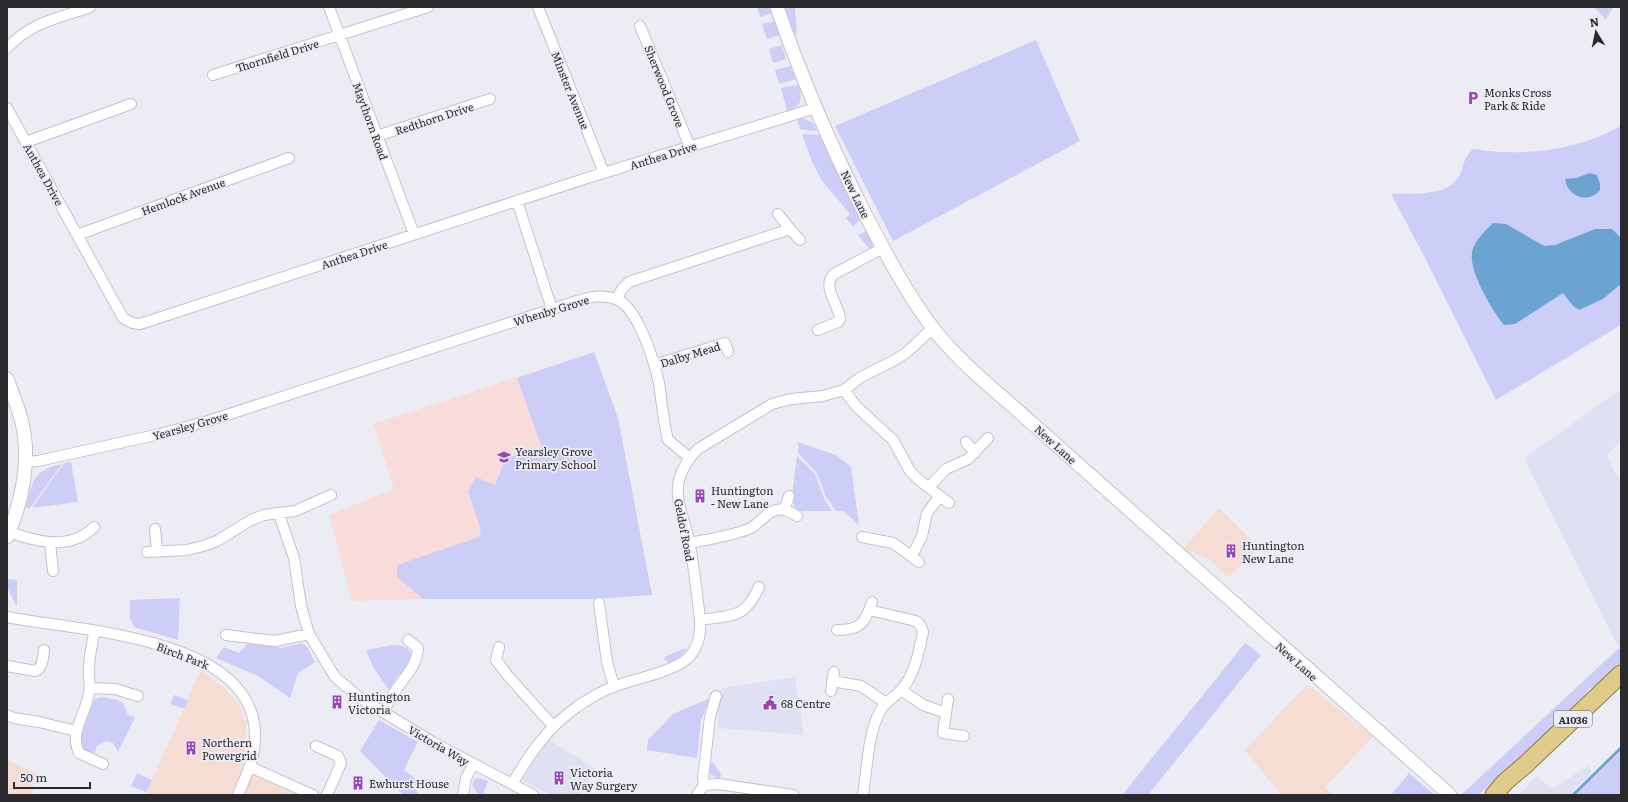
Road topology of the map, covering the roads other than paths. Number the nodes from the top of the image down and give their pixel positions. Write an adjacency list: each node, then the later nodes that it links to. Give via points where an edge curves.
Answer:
1 (90, 7): 8 (street, via 41,22 23,32)
2 (328, 7): 7 (street, Maythorn Road)
3 (428, 7): 7 (street, Thornfield Drive)
4 (538, 7): 18 (street, Minster Avenue)
5 (777, 7): 13 (street, New Lane)
6 (640, 26): 16 (street, Sherwood Grove)
7 (340, 35): 9 (street, Thornfield Drive); 14 (street, Maythorn Road)
8 (7, 48)
9 (213, 74)
10 (490, 99): 14 (street, Redthorn Drive)
11 (131, 104): 15 (street)
12 (7, 108): 15 (street, Anthea Drive)
13 (816, 108): 16 (street, Anthea Drive); 25 (street, New Lane, via 851,186)
14 (377, 136): 23 (street, Maythorn Road)
15 (26, 142): 22 (street, Anthea Drive)
16 (690, 147): 18 (street, Anthea Drive)
17 (289, 157): 22 (street, Hemlock Avenue)
18 (604, 173): 19 (street, Anthea Drive)
19 (517, 201): 23 (street, Anthea Drive); 27 (street)
20 (778, 214): 21 (street)
21 (790, 229): 24 (street); 26 (street, via 629,282)
22 (77, 234): 23 (street, Anthea Drive, via 123,318 132,324 140,324)
23 (414, 234)
24 (800, 240)
25 (883, 248): 28 (street, New Lane, via 911,298); 29 (street, via 830,278 828,283 840,319)
26 (617, 299): 27 (street, Whenby Grove, via 589,297); 31 (street, via 634,314)
27 (552, 310): 32 (street, Whenby Grove)
28 (933, 328): 34 (street, Geldof Road, via 906,353 861,376); 96 (street, New Lane, via 974,371)
29 (818, 330)
30 (729, 346): 31 (street, Dalby Mead)
31 (654, 365): 38 (street, via 668,440)
32 (350, 375): 39 (street, Yearsley Grove, via 201,423)
33 (7, 379): 39 (street, via 22,424)
34 (844, 390): 38 (street, Geldof Road, via 772,404 710,440); 40 (street, via 856,406 889,435 910,471)
35 (988, 438): 37 (street)
36 (966, 442): 37 (street)
37 (975, 453): 40 (street, via 946,469)
38 (690, 458): 52 (street, Geldof Road, via 680,475 678,491)
39 (26, 462): 50 (street, via 20,497)
40 (929, 488): 43 (street)
41 (331, 495): 46 (street, via 295,511)
42 (789, 496): 45 (street)
43 (940, 496): 44 (street); 51 (street, via 927,513 916,559 893,544)
44 (949, 503)
45 (784, 510): 47 (street); 52 (street, via 770,513 743,531)
46 (279, 514): 49 (street, via 251,520 217,541 187,550 152,551); 61 (street, Victoria Way, via 294,558 301,606)
47 (797, 516)
48 (94, 527): 53 (street, via 75,539)
49 (155, 530)
50 (8, 535): 53 (street)
51 (862, 537)
52 (690, 543): 58 (street, Geldof Road)
53 (50, 544): 54 (street)
54 (53, 571)
55 (759, 587): 58 (street, via 753,602 745,610)
56 (599, 603): 69 (street, via 607,662)
57 (7, 617): 60 (street, Birch Park)
58 (700, 620): 69 (street, Geldof Road, via 699,640 689,657 672,667)
59 (837, 630): 71 (street, via 856,628 866,619 870,606 916,621 923,632 912,672)
60 (94, 631): 70 (street, via 88,669); 85 (street, Birch Park, via 161,645 221,671 241,692 252,715 255,737)
61 (310, 634): 62 (street, via 275,641); 76 (street, Victoria Way, via 335,677 360,698)
62 (226, 635)
63 (408, 640): 76 (street, via 418,648 418,655)
64 (499, 647): 79 (street, via 496,660)
65 (44, 650): 66 (street, via 39,670)
66 (8, 668)
67 (1621, 674): 97 (main road, A1036)
68 (832, 681): 75 (street, via 861,686)
69 (614, 686): 79 (street, Geldof Road, via 579,706)
70 (90, 688): 72 (street, via 115,688); 80 (street, via 86,709)
71 (902, 690): 75 (street); 77 (street, via 923,704)
72 (138, 696)
73 (716, 696): 87 (street, via 710,717)
74 (948, 699): 77 (street)
75 (886, 703): 95 (street, via 880,710 873,731)
76 (383, 712): 84 (street, Victoria Way)
77 (946, 713): 81 (street, via 943,733)
78 (7, 715): 80 (street)
79 (553, 726): 86 (street, Geldof Road, via 539,741)
80 (76, 731): 83 (street, via 79,753)
81 (964, 736)
82 (316, 746): 90 (street, via 338,756 341,763)
83 (103, 764)
84 (473, 764): 86 (street, Victoria Way); 91 (street)
85 (250, 767): 88 (street, Birch Park); 89 (street)
86 (512, 784): 92 (street, Victoria Way)
87 (704, 785): 93 (street); 94 (street, via 719,784)
88 (238, 795)
89 (313, 795)
90 (327, 795)
91 (462, 795)
92 (533, 795)
93 (697, 795)
94 (793, 795)
95 (863, 795)
96 (1450, 795)
97 (1494, 795)

